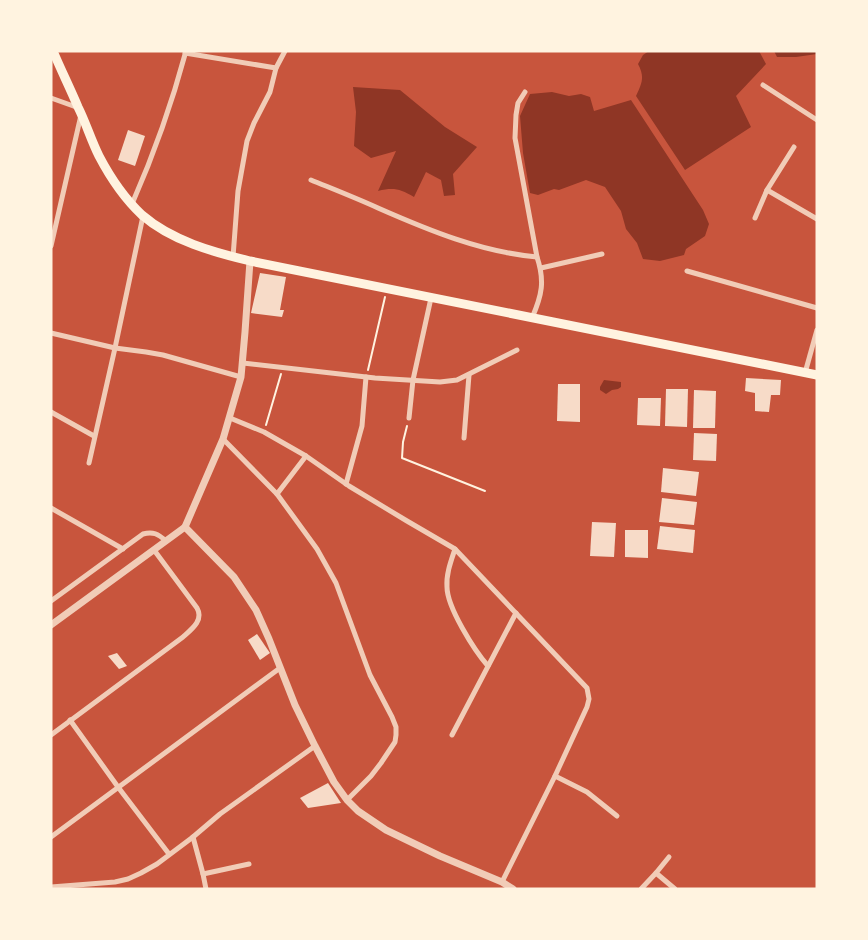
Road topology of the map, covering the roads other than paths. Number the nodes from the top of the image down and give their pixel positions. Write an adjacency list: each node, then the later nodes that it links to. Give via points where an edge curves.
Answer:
1 (53, 51): 8 (main road)
2 (285, 51): 4 (street)
3 (185, 52): 4 (street); 13 (street, via 168,110)
4 (276, 68): 19 (street, via 270,92 254,123 244,153)
5 (763, 84): 9 (street)
6 (525, 92): 20 (street, via 518,103 515,138)
7 (51, 98): 8 (street)
8 (80, 111): 13 (main road, via 102,162); 17 (street)
9 (817, 120)
10 (794, 147): 12 (street)
11 (311, 180): 20 (street, via 428,230 493,249)
12 (767, 190): 15 (street); 16 (street)
13 (132, 204): 14 (main road)
14 (143, 215): 19 (main road, via 184,240); 29 (street)
15 (755, 218)
16 (817, 219)
17 (51, 246)
18 (602, 254): 22 (street)
19 (233, 257): 21 (main road)
20 (537, 257): 22 (street)
21 (250, 261): 24 (main road); 31 (street)
22 (541, 268): 26 (street, via 540,296)
23 (687, 270): 25 (street)
24 (431, 298): 26 (main road); 37 (street)
25 (817, 308)
26 (532, 319): 32 (main road)
27 (817, 330): 32 (street)
28 (51, 333): 29 (street)
29 (115, 348): 35 (street, via 163,355); 41 (street)
30 (517, 350): 33 (street)
31 (243, 362): 35 (street); 36 (street)
32 (806, 373): 34 (main road)
33 (469, 375): 37 (street, via 451,381); 42 (street)
34 (817, 375)
35 (241, 377): 39 (street)
36 (366, 377): 37 (street); 46 (street, via 362,426)
37 (414, 380): 40 (street)
38 (51, 412): 41 (street)
39 (230, 418): 43 (street); 44 (street, via 264,432)
40 (409, 418)
41 (94, 436): 45 (street)
42 (464, 438)
43 (223, 439): 47 (street); 49 (street)
44 (306, 456): 46 (street); 47 (street)
45 (89, 463)
46 (346, 484): 52 (street)
47 (277, 494): 65 (street, via 331,572 370,675 396,727 395,742 381,763)
48 (51, 508): 51 (street)
49 (185, 527): 50 (street); 58 (street, via 234,577 256,610)
50 (166, 541): 51 (street, via 149,532); 53 (street)
51 (123, 549): 54 (street)
52 (454, 549): 55 (street); 57 (street, via 446,585 448,599)
53 (154, 550): 56 (street); 59 (street, via 197,608 200,613 198,621 183,636)
54 (51, 601)
55 (516, 613): 57 (street); 63 (street, via 589,692 587,707)
56 (51, 625)
57 (488, 666): 61 (street)
58 (280, 668): 62 (street); 64 (street)
59 (70, 720): 60 (street); 64 (street)
60 (51, 735)
61 (452, 735)
62 (315, 746): 65 (street); 68 (street)
63 (555, 776): 66 (street, via 587,792); 75 (street)
64 (118, 788): 67 (street); 69 (street)
65 (347, 800): 75 (street, via 374,823 392,833)
66 (616, 816)
67 (51, 837)
68 (193, 837): 69 (street); 72 (street)
69 (169, 854): 74 (street, via 135,876)
70 (669, 857): 73 (street)
71 (250, 864): 72 (street)
72 (203, 874): 78 (street)
73 (656, 874): 80 (street); 81 (street)
74 (115, 882): 76 (street); 77 (street)
75 (502, 882): 79 (street)
76 (51, 887)
77 (116, 889)
78 (206, 889)
79 (513, 889)
80 (641, 889)
81 (675, 889)

